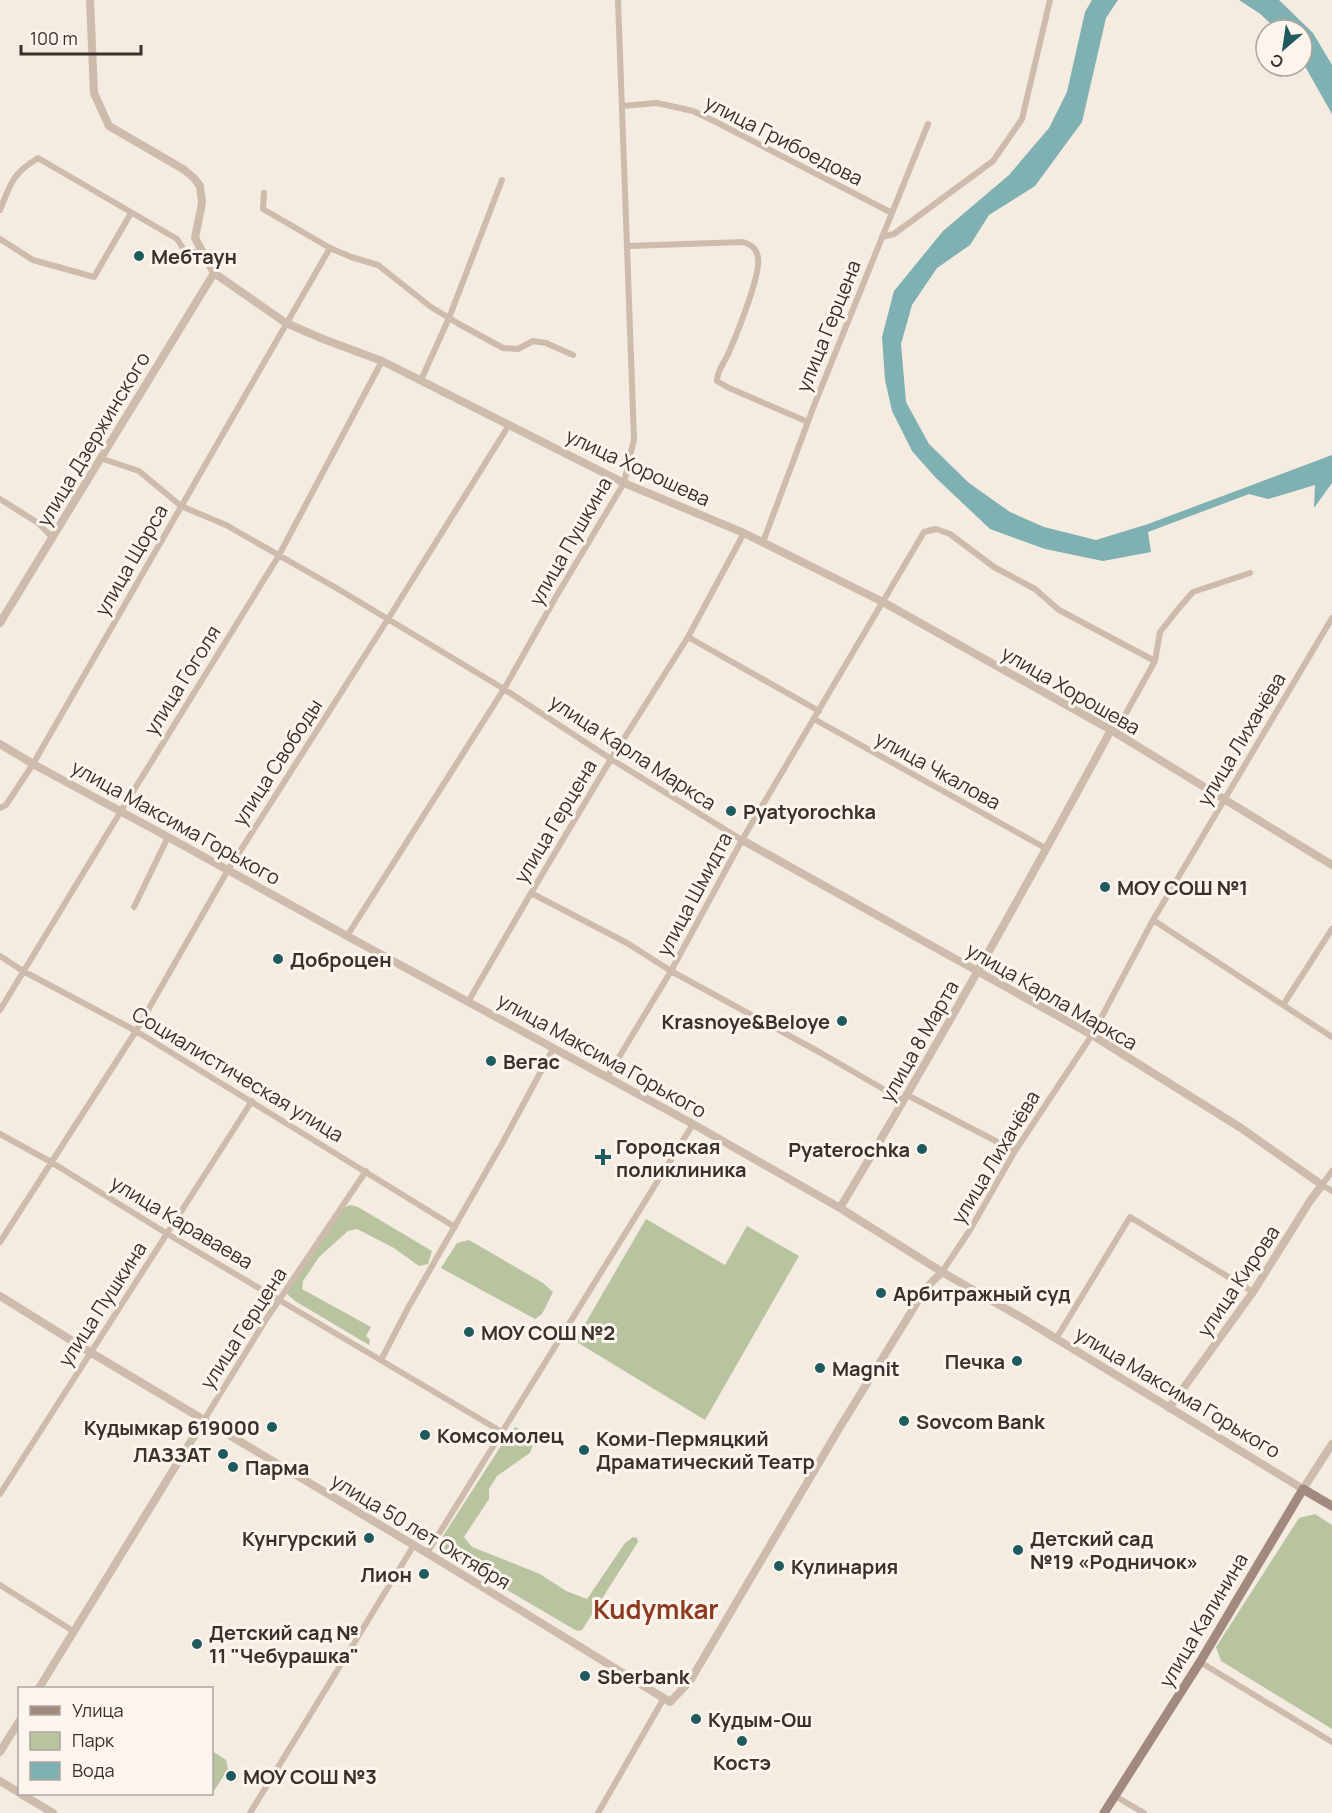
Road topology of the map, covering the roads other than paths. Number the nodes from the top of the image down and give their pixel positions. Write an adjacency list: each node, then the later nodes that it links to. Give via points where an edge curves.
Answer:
1 (90, 0): 15 (street, улица Хорошева, via 94,93 109,126 183,169 200,186 202,203 195,238)
2 (618, 0): 4 (street, улица Пушкина)
3 (1050, 0): 11 (street, via 1022,120 993,160 894,234)
4 (622, 106): 10 (street, улица Грибоедова, via 657,103 693,111); 13 (street, улица Пушкина)
5 (928, 124): 10 (street, улица Герцена)
6 (502, 180): 17 (street)
7 (264, 194): 14 (street, via 262,209)
8 (0, 210): 9 (street, via 13,177 38,158)
9 (131, 213): 12 (street, via 94,277 33,260); 15 (street, via 177,239 186,254)
10 (892, 213): 11 (street, улица Герцена)
11 (882, 237): 22 (street, улица Герцена)
12 (0, 239)
13 (628, 246): 22 (street, via 750,244 758,255 757,275 717,381); 25 (street, улица Пушкина, via 634,439)
14 (330, 248): 17 (street, via 378,265); 18 (street, улица Щорса)
15 (202, 251): 16 (street, улица Хорошева)
16 (214, 273): 18 (street, улица Хорошева); 24 (street, улица Дзержинского)
17 (449, 318): 19 (street, via 503,348 518,349 533,341); 21 (street)
18 (286, 323): 20 (street, улица Хорошева); 27 (street, улица Щорса)
19 (573, 355)
20 (382, 361): 21 (street, улица Хорошева); 31 (street, улица Гоголя)
21 (421, 380): 23 (street, улица Хорошева)
22 (808, 422): 30 (street, улица Герцена)
23 (509, 425): 25 (street, улица Хорошева); 35 (street, улица Свободы)
24 (100, 458): 27 (street, улица Карла Маркса, via 139,471); 29 (street, улица Дзержинского)
25 (624, 483): 28 (street, улица Хорошева); 39 (street, улица Пушкина)
26 (0, 499): 29 (street, via 38,523)
27 (181, 506): 31 (street, улица Карла Маркса, via 226,525); 45 (street, улица Щорса)
28 (744, 533): 30 (street, улица Хорошева); 37 (street, улица Герцена)
29 (52, 537): 36 (street, улица Дзержинского)
30 (763, 542): 33 (street, улица Хорошева)
31 (278, 556): 35 (street, улица Карла Маркса); 48 (street, улица Гоголя)
32 (1250, 573): 38 (street, via 1193,592 1160,632)
33 (883, 602): 38 (street, улица Шмидта, via 924,532 936,529 1035,589 1059,610); 40 (street, улица Шмидта); 42 (street, улица Хорошева)
34 (1332, 618): 46 (street, улица Лихачёва)
35 (388, 619): 39 (street, улица Карла Маркса); 53 (street, улица Свободы)
36 (0, 623)
37 (688, 638): 40 (street); 44 (street, улица Герцена)
38 (1155, 661): 42 (street)
39 (504, 689): 44 (street, улица Карла Маркса); 58 (street, улица Пушкина)
40 (819, 711): 41 (street, улица Шмидта)
41 (814, 719): 50 (street, улица Шмидта); 51 (street, улица Чкалова)
42 (1113, 732): 46 (street, улица Хорошева); 51 (street, улица 8 Марта)
43 (0, 744): 45 (street, улица Максима Горького)
44 (611, 759): 50 (street, улица Карла Маркса); 54 (street, улица Герцена)
45 (33, 764): 47 (street, улица Щорса); 48 (street, улица Максима Горького)
46 (1224, 800): 52 (street, улица Хорошева); 56 (street, улица Лихачёва)
47 (0, 808)
48 (121, 811): 49 (street, улица Максима Горького); 60 (street, улица Гоголя)
49 (168, 837): 53 (street, улица Максима Горького); 55 (street)
50 (742, 840): 61 (street, улица Шмидта); 62 (street, улица Карла Маркса)
51 (1047, 849): 62 (street, улица 8 Марта)
52 (1332, 866)
53 (228, 870): 58 (street, улица Максима Горького); 66 (street, улица Свободы)
54 (531, 893): 61 (street, via 627,943); 63 (street, улица Герцена)
55 (134, 907)
56 (1153, 920): 64 (street); 67 (street, улица Лихачёва)
57 (1332, 929): 64 (street)
58 (347, 936): 63 (street, улица Максима Горького)
59 (0, 956): 60 (street, Социалистическая улица)
60 (23, 971): 65 (street, улица Гоголя); 66 (street, Социалистическая улица)
61 (671, 971): 70 (street, улица Шмидта); 71 (street)
62 (977, 972): 67 (street, улица Карла Маркса); 71 (street, улица 8 Марта)
63 (468, 1002): 69 (street, улица Максима Горького)
64 (1283, 1005): 68 (street)
65 (0, 1010)
66 (136, 1031): 72 (street, Социалистическая улица); 76 (street, улица Свободы)
67 (1092, 1035): 75 (street, улица Лихачёва); 79 (street, улица Карла Маркса, via 1241,1128)
68 (1332, 1037)
69 (553, 1049): 70 (street, улица Максима Горького); 82 (street)
70 (607, 1077): 73 (street, улица Максима Горького)
71 (906, 1098): 75 (street); 81 (street, улица 8 Марта)
72 (252, 1101): 77 (street, Социалистическая улица); 83 (street, улица Пушкина)
73 (693, 1124): 81 (street, улица Максима Горького); 94 (street)
74 (0, 1134): 76 (street, улица Караваева)
75 (1015, 1151): 85 (street, улица Лихачёва)
76 (51, 1162): 83 (street, улица Караваева); 84 (street, улица Свободы)
77 (366, 1171): 82 (street, Социалистическая улица); 88 (street, улица Герцена)
78 (1332, 1171): 79 (street, улица Кирова)
79 (1322, 1185): 80 (street, улица Карла Маркса); 86 (street, улица Кирова)
80 (1332, 1191)
81 (840, 1208): 85 (street, улица Максима Горького)
82 (455, 1227): 91 (street)
83 (166, 1233): 88 (street, улица Караваева); 90 (street, улица Пушкина)
84 (0, 1242)
85 (942, 1272): 89 (street, улица Максима Горького); 105 (street, улица Лихачёва, via 919,1298 690,1681)
86 (1253, 1292): 89 (street, via 1130,1217); 92 (street, улица Кирова)
87 (0, 1296): 90 (street, улица 50 лет Октября)
88 (280, 1300): 91 (street, улица Караваева); 93 (street, улица Герцена)
89 (1056, 1339): 92 (street, улица Максима Горького)
90 (90, 1352): 93 (street, улица 50 лет Октября); 97 (street, улица Пушкина)
91 (381, 1360): 94 (street, улица Караваева)
92 (1169, 1408): 96 (street, улица Максима Горького)
93 (204, 1420): 99 (street, улица 50 лет Октября); 102 (street, улица Герцена)
94 (502, 1432): 100 (street)
95 (1332, 1444): 96 (street, улица Калинина)
96 (1303, 1489): 98 (main road, улица Максима Горького); 103 (main road, улица Калинина)
97 (0, 1494)
98 (1332, 1506)
99 (414, 1545): 100 (street, улица 50 лет Октября); 114 (street)
100 (427, 1553): 105 (street, улица 50 лет Октября)
101 (0, 1585): 102 (street)
102 (74, 1631): 104 (street, улица Герцена)
103 (1200, 1662): 107 (street); 112 (main road, улица Калинина)
104 (40, 1687)
105 (667, 1700): 115 (street, улица Лихачёва)
106 (18, 1723): 108 (street)
107 (1332, 1742)
108 (0, 1752)
109 (0, 1781): 110 (street)
110 (18, 1792)
111 (23, 1795): 113 (street)
112 (1115, 1796): 116 (main road, улица Калинина); 117 (street)
113 (53, 1813)
114 (250, 1813)
115 (598, 1813)
116 (1104, 1813)
117 (1144, 1813)

